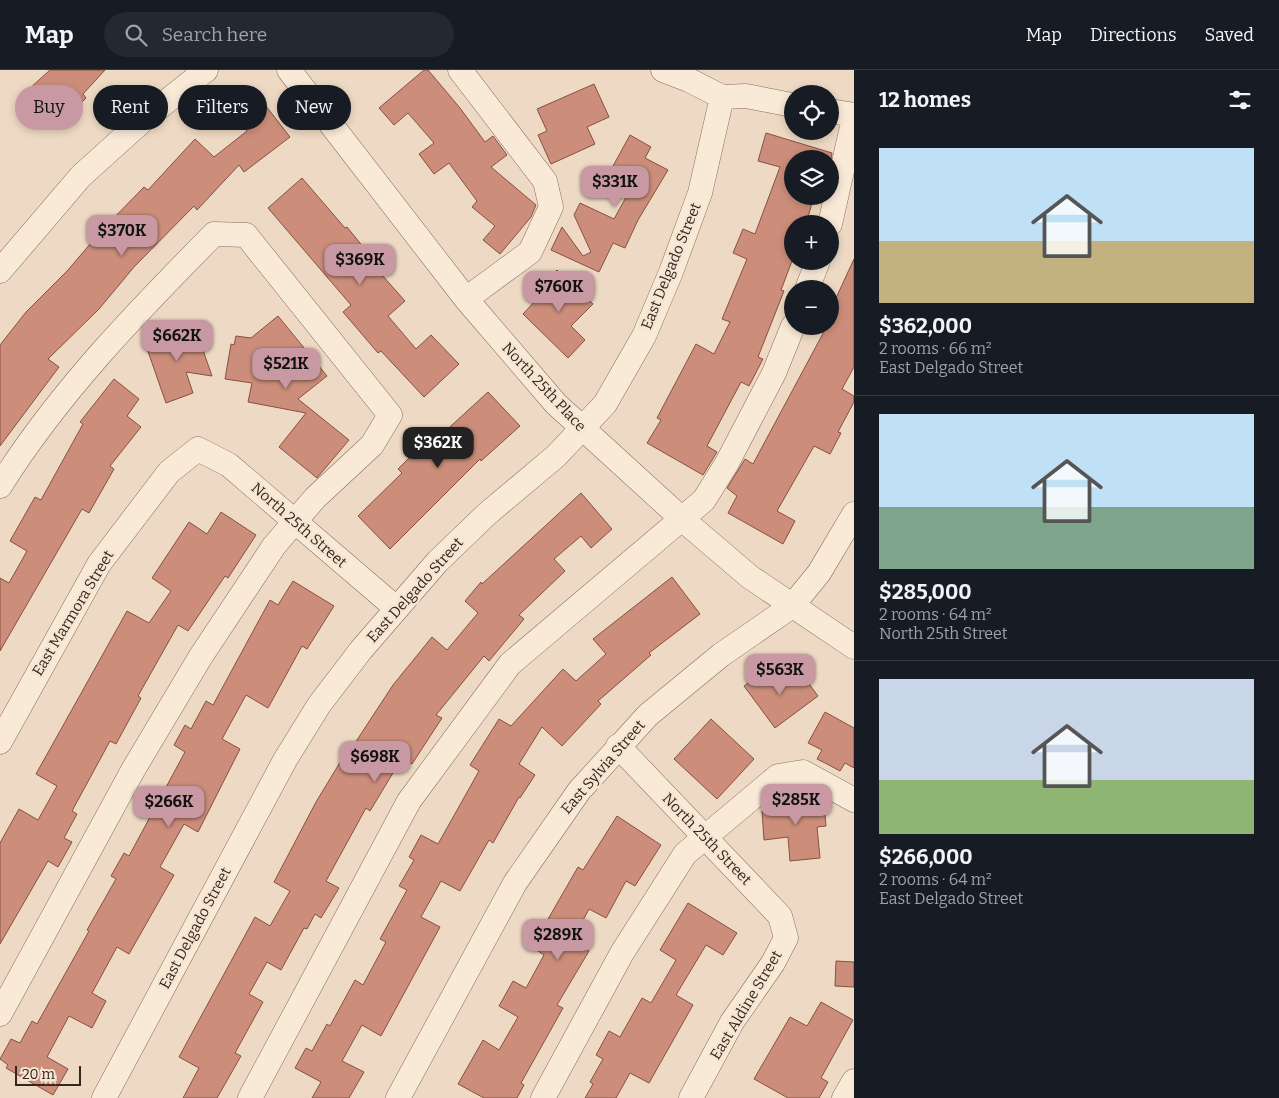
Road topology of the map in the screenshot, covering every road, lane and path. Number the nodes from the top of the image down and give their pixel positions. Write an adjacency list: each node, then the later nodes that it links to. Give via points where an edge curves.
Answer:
1 (206, 70): 10 (street, via 81,176)
2 (289, 70): 11 (street, North 25th Place)
3 (460, 70): 11 (street, via 545,182 551,207 530,252)
4 (663, 70): 5 (street)
5 (722, 96): 6 (street, via 746,96); 13 (street, East Delgado Street, via 700,193 644,336 606,404)
6 (784, 103)
7 (839, 113): 8 (street)
8 (854, 117): 9 (street)
9 (832, 215)
10 (0, 271)
11 (466, 299): 13 (street, North 25th Place, via 520,364)
12 (789, 335): 17 (street, via 774,373 727,463 704,500)
13 (582, 428): 17 (street, North 25th Place); 20 (street, East Delgado Street, via 556,456 480,520)
14 (198, 448): 18 (street, North 25th Street, via 229,465); 22 (street, East Marmora Street, via 169,472 100,564)
15 (0, 486): 18 (street, via 80,377 127,322 214,234 246,235 390,415 372,445 315,498)
16 (854, 514): 19 (street, East Sylvia Street, via 819,573)
17 (682, 519): 19 (street, North 25th Place, via 750,577); 30 (street, via 504,672 409,801)
18 (296, 521): 20 (street, North 25th Street); 27 (street, via 274,546 201,656 133,770)
19 (792, 606): 21 (street, North 25th Place); 23 (street, East Sylvia Street, via 689,680)
20 (396, 608): 29 (street, East Delgado Street, via 319,705 285,760)
21 (854, 647)
22 (0, 742)
23 (618, 746): 25 (street, North 25th Street); 31 (street, East Sylvia Street, via 579,791 515,883)
24 (854, 800): 25 (street, via 803,772 778,776)
25 (706, 838): 26 (street, North 25th Street, via 780,916); 32 (street, via 686,854 622,953)
26 (786, 938): 33 (street, East Aldine Street, via 773,963 732,1022)
27 (0, 1014)
28 (854, 1081): 34 (street)
29 (104, 1098)
30 (250, 1098)
31 (398, 1098)
32 (544, 1098)
33 (691, 1098)
34 (844, 1098)

